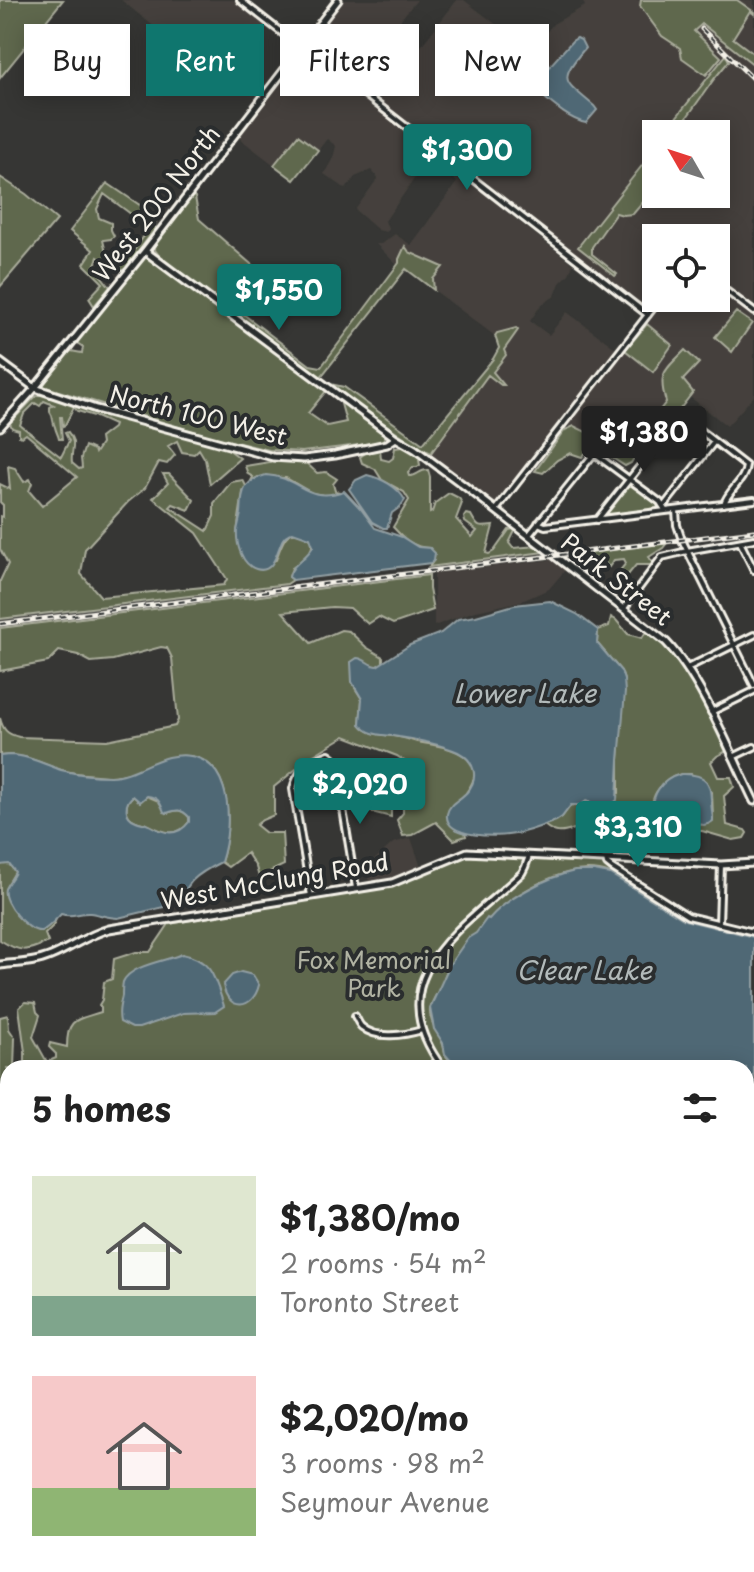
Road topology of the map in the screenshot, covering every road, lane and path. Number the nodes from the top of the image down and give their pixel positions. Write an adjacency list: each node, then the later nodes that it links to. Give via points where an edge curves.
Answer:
1 (240, 0): 4 (street)
2 (338, 0): 3 (street, West 200 North)
3 (320, 24)
4 (280, 30)
5 (280, 76): 7 (street, West 200 North)
6 (367, 96): 11 (street)
7 (145, 251): 13 (street, West 200 North); 15 (street, Park Street)
8 (730, 294): 10 (street)
9 (650, 312): 11 (street)
10 (754, 312)
11 (648, 315): 21 (street)
12 (0, 362): 13 (street, North 100 West)
13 (35, 388): 14 (street, West 200 North); 15 (street, North 100 West, via 273,457 335,455)
14 (0, 427)
15 (396, 438): 21 (street, Park Street)
16 (714, 442): 17 (street, via 677,418); 19 (street, via 746,467); 20 (street)
17 (628, 480): 20 (street); 23 (street); 24 (street, via 596,455 590,457)
18 (754, 500): 19 (street)
19 (724, 504): 22 (street)
20 (664, 508): 22 (street); 23 (street)
21 (496, 510): 25 (street, Park Street)
22 (676, 510): 28 (street)
23 (597, 520): 24 (street)
24 (538, 523): 25 (street)
25 (529, 535): 30 (street, Park Street)
26 (754, 539): 27 (street)
27 (740, 542): 28 (street); 29 (street)
28 (687, 551): 30 (street, via 658,560); 32 (street)
29 (754, 570)
30 (624, 608): 33 (street, Park Street, via 666,642)
31 (754, 635): 32 (street)
32 (733, 645): 33 (street); 34 (street)
33 (687, 668): 36 (street, Park Street)
34 (754, 685)
35 (754, 691): 36 (street)
36 (711, 712): 38 (street, Park Street)
37 (754, 747): 38 (street)
38 (733, 757): 39 (street, Park Street)
39 (754, 801)
40 (529, 856): 41 (street, West McClung Road); 44 (street, West McClung Road, via 467,852 398,881); 50 (street, via 522,873 430,962 419,997)
41 (606, 859): 43 (street, West McClung Road); 46 (street, via 607,865 678,912)
42 (754, 863): 43 (street, West McClung Road)
43 (721, 865): 46 (street)
44 (356, 888): 45 (street, West McClung Road); 45 (street, via 336,767 329,754 309,764 293,789)
45 (311, 896): 48 (street, West McClung Road, via 109,929 36,961)
46 (719, 924): 47 (street)
47 (754, 932)
48 (0, 965)
49 (355, 1016): 50 (street, via 360,1026 378,1033)
50 (422, 1030): 51 (street)
51 (438, 1060)

